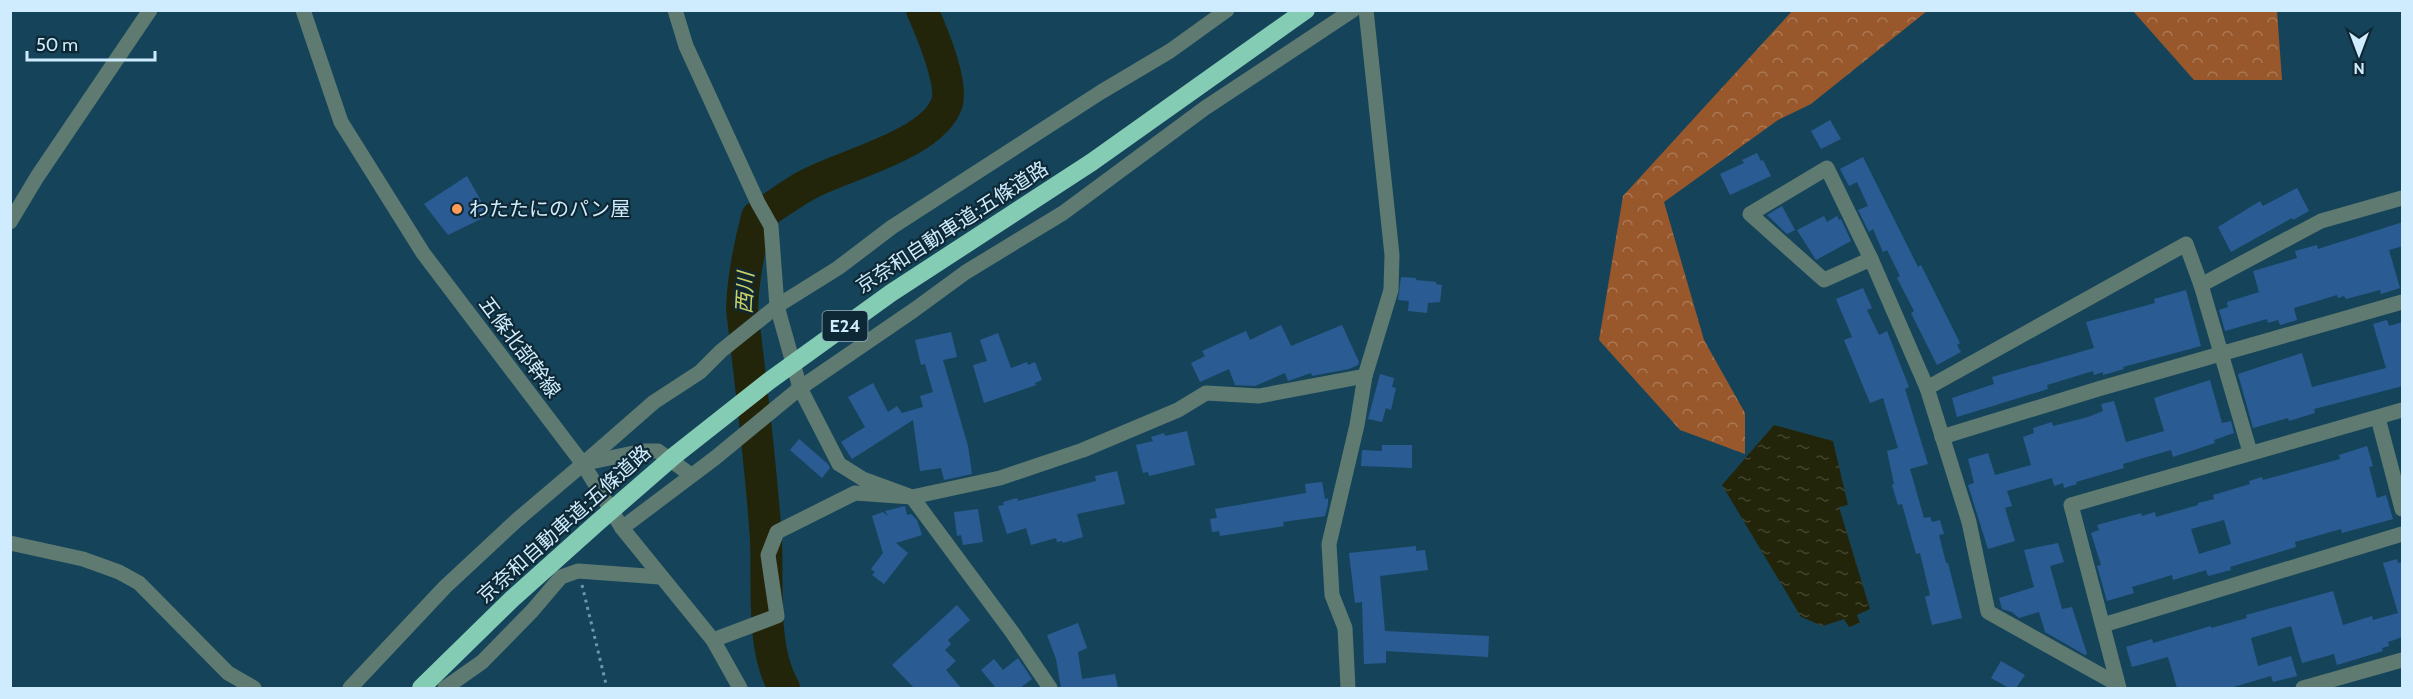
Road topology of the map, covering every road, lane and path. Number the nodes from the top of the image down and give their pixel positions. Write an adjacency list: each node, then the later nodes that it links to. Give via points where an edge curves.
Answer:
1 (150, 10): 9 (street)
2 (303, 10): 22 (street, 五條北部幹線, via 341,122 423,253)
3 (675, 10): 13 (street, via 686,45 771,226)
4 (1227, 10): 13 (street)
5 (1306, 10): 37 (highway, 京奈和自動車道;五條道路 / E24, bridge, via 1092,162 891,293 769,381 598,522)
6 (1353, 10): 16 (street, via 1205,108 1063,213 966,272)
7 (1366, 10): 15 (street, via 1392,255 1391,290)
8 (2403, 198): 11 (street, via 2321,221)
9 (10, 222)
10 (1871, 258): 10 (street, via 1824,280 1749,214 1827,168); 17 (street)
11 (2201, 285): 14 (street); 17 (street, via 2186,244)
12 (2403, 302): 14 (street)
13 (777, 306): 16 (street); 22 (street, via 700,372 654,402)
14 (2221, 354): 20 (street); 21 (street)
15 (1365, 376): 24 (street, via 1258,396 1206,393 1178,410 1083,450 1000,478); 42 (street, via 1329,544 1332,596 1345,628)
16 (800, 388): 23 (street); 24 (street, via 839,464 863,479)
17 (1927, 388): 20 (street)
18 (2403, 410): 19 (street)
19 (2378, 418): 21 (street); 25 (street)
20 (1942, 437): 34 (street, via 1969,522 1988,612)
21 (2250, 452): 31 (street, via 2071,505)
22 (583, 464): 23 (street, via 658,451); 26 (street, 五條北部幹線); 36 (street, via 446,587)
23 (692, 475): 26 (street)
24 (912, 497): 32 (street, via 855,493 777,532 768,555 777,616); 41 (street)
25 (2403, 508)
26 (622, 528): 30 (street, 五條北部幹線)
27 (2403, 534): 31 (street)
28 (10, 543): 35 (street, via 83,559 139,583 228,673)
29 (579, 571): 30 (street); 38 (street, via 561,577 482,662); 39 (path)
30 (660, 577): 32 (street, 五條北部幹線)
31 (2103, 625): 34 (street)
32 (713, 640): 40 (street, 五條北部幹線)
33 (2403, 660): 43 (street)
34 (2118, 686)
35 (254, 688)
36 (350, 688)
37 (421, 688)
38 (445, 688)
39 (607, 688)
40 (740, 688)
41 (1050, 688)
42 (1348, 688)
43 (2304, 688)

